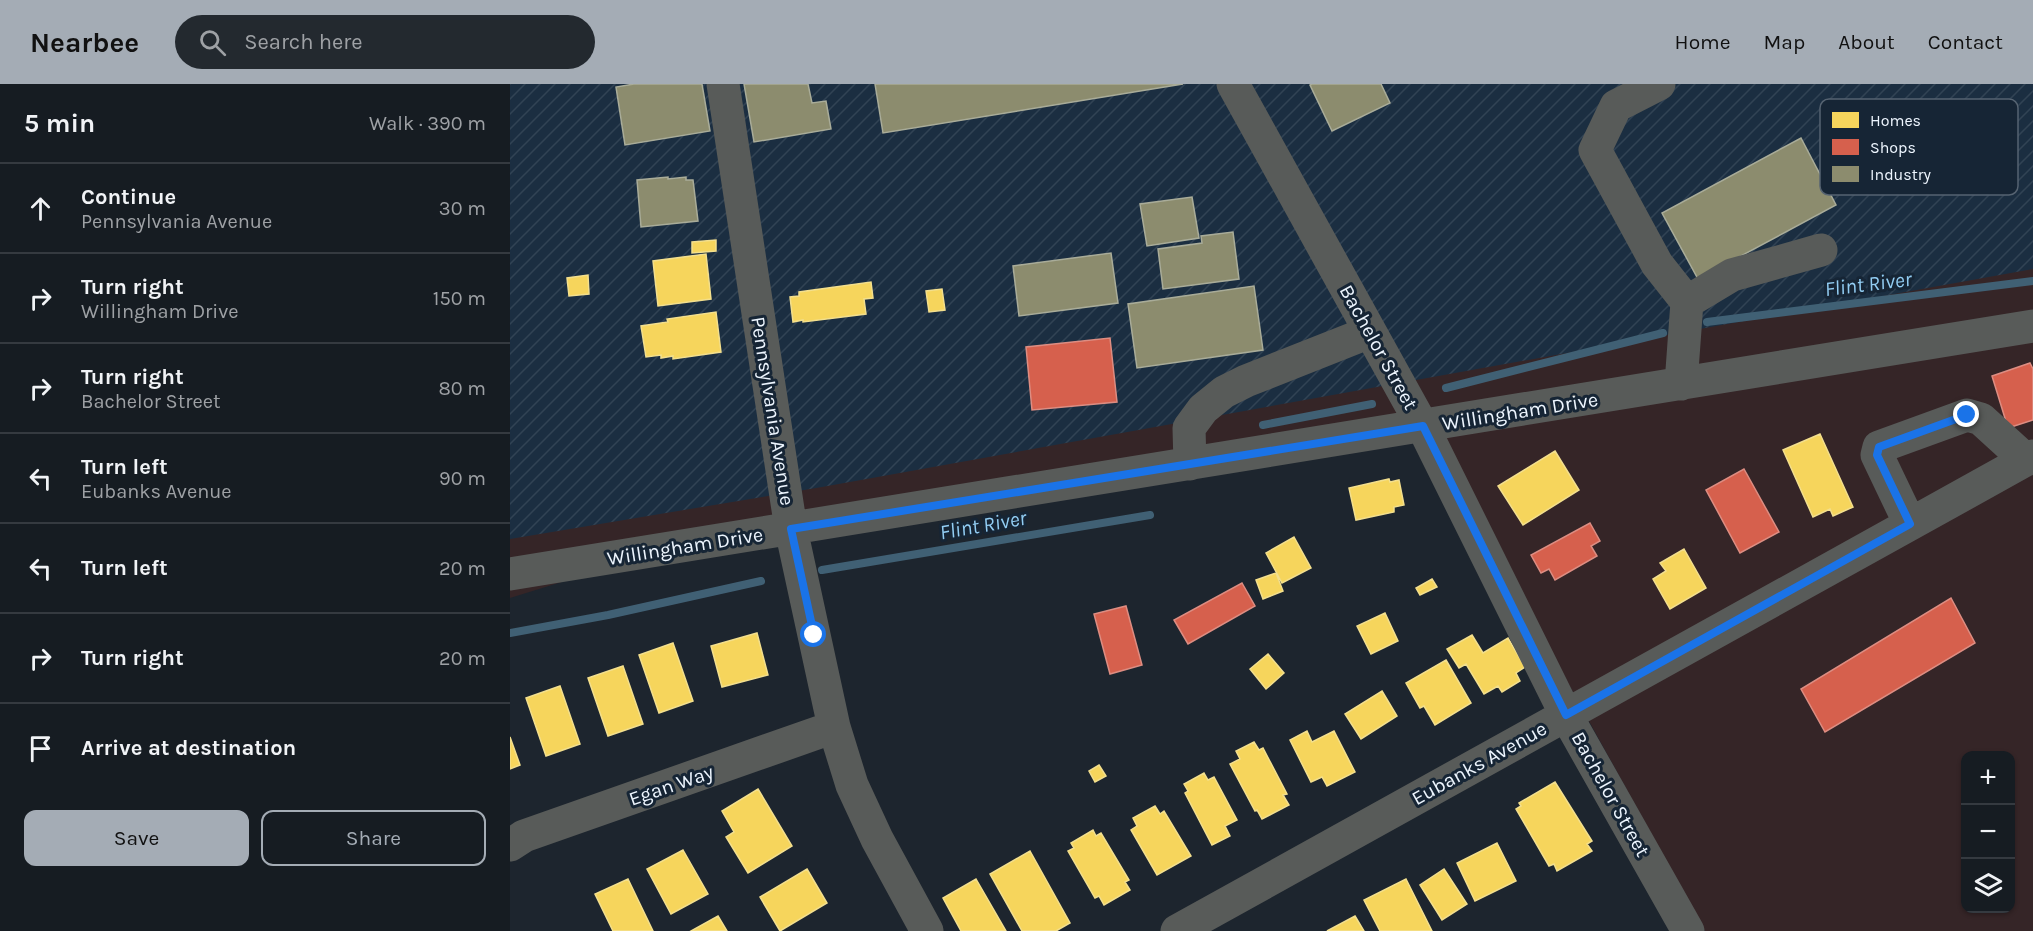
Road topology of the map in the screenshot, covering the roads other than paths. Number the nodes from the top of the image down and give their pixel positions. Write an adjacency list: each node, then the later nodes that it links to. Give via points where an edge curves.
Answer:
1 (723, 84): 13 (street, Pennsylvania Avenue)
2 (1233, 84): 7 (street, Bachelor Street)
3 (1659, 84): 5 (street, via 1616,106 1595,150 1657,264)
4 (1821, 250): 5 (street, via 1732,275)
5 (1687, 302): 8 (street)
6 (2033, 326): 8 (street, Willingham Drive)
7 (1370, 332): 9 (street, Bachelor Street); 11 (street, via 1224,392 1203,409 1189,428)
8 (1681, 384): 9 (street, Willingham Drive)
9 (1423, 426): 11 (street, Willingham Drive); 15 (street, Bachelor Street)
10 (2030, 458): 12 (street, Eubanks Avenue); 12 (street, via 1981,419 1967,415 1879,447 1877,455)
11 (1190, 464): 13 (street, Willingham Drive)
12 (1910, 524): 15 (street, Eubanks Avenue)
13 (791, 529): 14 (street, Willingham Drive); 16 (street, Pennsylvania Avenue)
14 (510, 574)
15 (1566, 715): 19 (street, Eubanks Avenue); 20 (street, Bachelor Street)
16 (834, 727): 17 (street, Egan Way, via 524,836); 18 (street, Pennsylvania Avenue, via 852,785)
17 (510, 845)
18 (927, 931)
19 (1177, 931)
20 (1688, 931)

